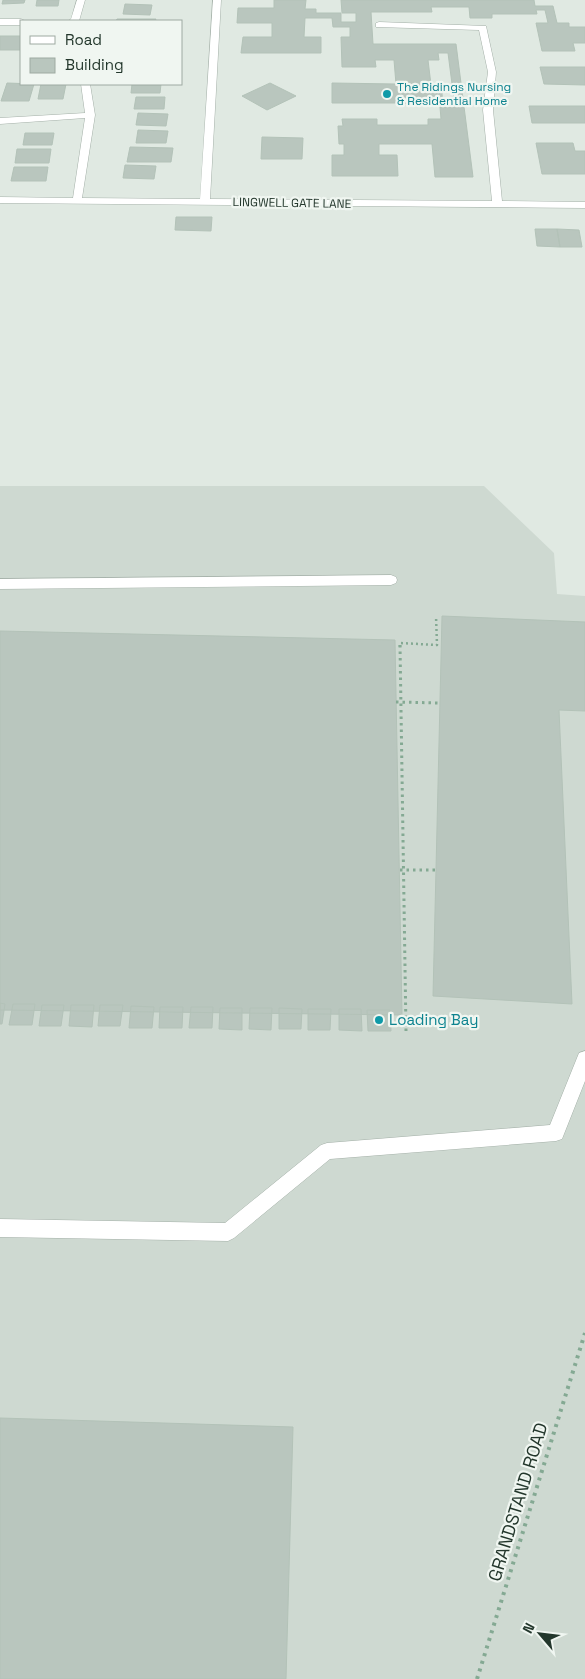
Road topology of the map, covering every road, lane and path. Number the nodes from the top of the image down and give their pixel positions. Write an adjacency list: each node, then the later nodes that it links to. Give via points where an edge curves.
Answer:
1 (81, 0): 3 (street)
2 (217, 0): 12 (street)
3 (73, 20)
4 (0, 22): 5 (street)
5 (20, 22)
6 (379, 25): 13 (street, via 483,28 492,72 488,110)
7 (85, 85): 8 (street)
8 (90, 115): 9 (street); 11 (street)
9 (0, 121)
10 (0, 200): 11 (street, LINGWELL GATE LANE)
11 (77, 201): 12 (street, LINGWELL GATE LANE)
12 (205, 202): 13 (street, LINGWELL GATE LANE)
13 (497, 204): 14 (street, LINGWELL GATE LANE)
14 (585, 205)
15 (391, 580): 16 (street)
16 (0, 584)
17 (436, 616): 18 (path, via 437,645 400,643)
18 (398, 702): 19 (path); 20 (path)
19 (440, 703)
20 (401, 870): 21 (path); 22 (path)
21 (436, 870)
22 (406, 1031)
23 (585, 1058): 24 (street, via 556,1133 327,1151 228,1232)
24 (0, 1228)
25 (585, 1333): 26 (path, GRANDSTAND ROAD)
26 (477, 1679)

